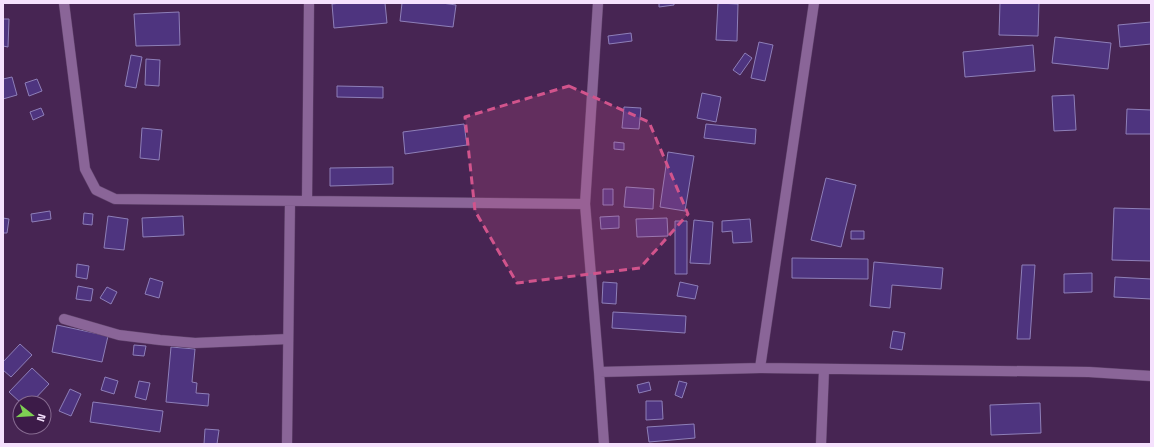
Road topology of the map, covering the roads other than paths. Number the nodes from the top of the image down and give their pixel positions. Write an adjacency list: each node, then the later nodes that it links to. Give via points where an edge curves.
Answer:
1 (64, 3): 5 (street, via 85,169 96,190 115,199)
2 (309, 3): 6 (street)
3 (598, 3): 7 (street)
4 (814, 3): 10 (street)
5 (290, 201): 6 (street); 9 (street)
6 (307, 201): 7 (street)
7 (585, 204): 12 (street)
8 (64, 319): 9 (street, via 119,335 160,340 195,343)
9 (288, 339): 14 (street)
10 (760, 368): 11 (street); 12 (street)
11 (824, 370): 13 (street, via 1089,372); 16 (street)
12 (599, 372): 15 (street)
13 (1151, 376)
14 (287, 444)
15 (604, 444)
16 (821, 444)

